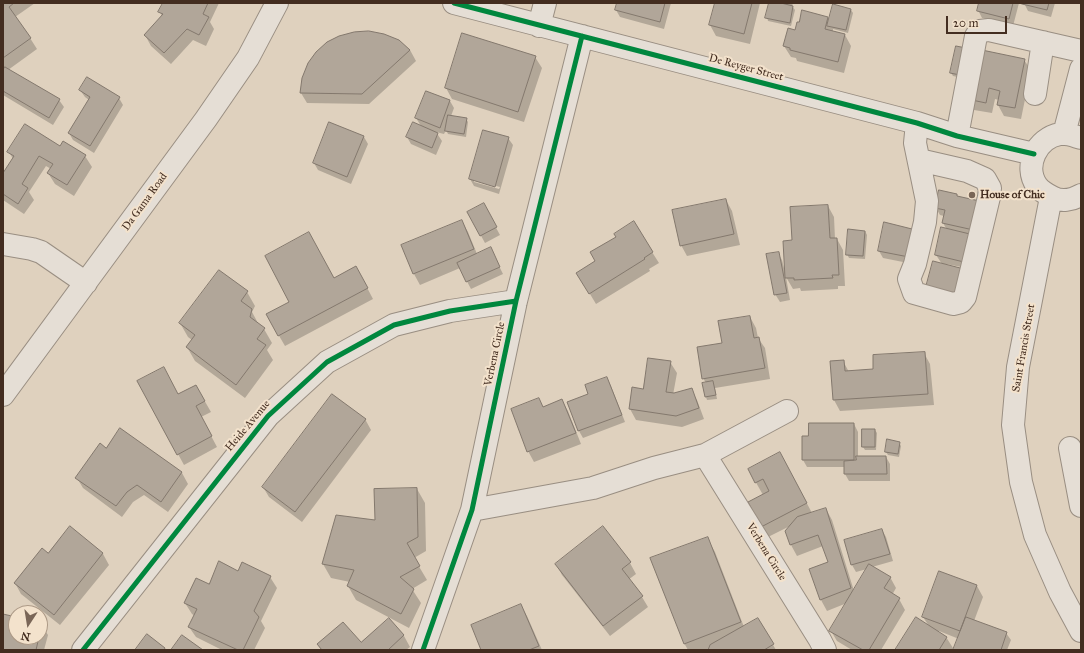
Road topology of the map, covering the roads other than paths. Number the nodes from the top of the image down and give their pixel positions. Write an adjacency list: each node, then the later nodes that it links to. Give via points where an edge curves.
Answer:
1 (277, 3): 18 (street, Da Gama Road, via 248,58)
2 (454, 3): 4 (street, De Reyger Street)
3 (545, 3): 4 (street)
4 (539, 26): 5 (street, De Reyger Street)
5 (582, 36): 10 (street, De Reyger Street); 19 (street, Verbena Circle)
6 (1043, 42): 7 (street); 9 (street); 11 (street, via 989,30 980,31 976,36)
7 (1081, 51)
8 (1081, 68): 12 (street)
9 (1034, 94)
10 (917, 123): 11 (street, De Reyger Street); 14 (street, via 916,143)
11 (958, 136): 13 (street, De Reyger Street)
12 (1073, 136): 13 (street, via 1060,134 1049,138 1040,144)
13 (1034, 154): 16 (street, via 1031,164 1032,176 1044,194)
14 (920, 160): 14 (street, via 927,201 925,222 909,279 914,293 953,304 961,302 965,297 990,188 985,179 967,171)
15 (1081, 195): 16 (street, via 1065,200)
16 (1052, 197): 26 (street, Saint Francis Street, via 1018,366 1013,425 1021,482 1035,535)
17 (3, 244): 18 (street, via 41,252)
18 (86, 283): 20 (street, Da Gama Road)
19 (516, 301): 25 (street, Verbena Circle); 27 (street, Heide Avenue, via 450,311 394,325 327,362 268,416)
20 (3, 395)
21 (787, 411): 23 (street)
22 (1070, 448): 24 (street)
23 (705, 454): 25 (street, via 593,488); 29 (street, Verbena Circle)
24 (1081, 506)
25 (472, 510): 28 (street, Verbena Circle)
26 (1081, 632)
27 (83, 650)
28 (424, 650)
29 (824, 650)

